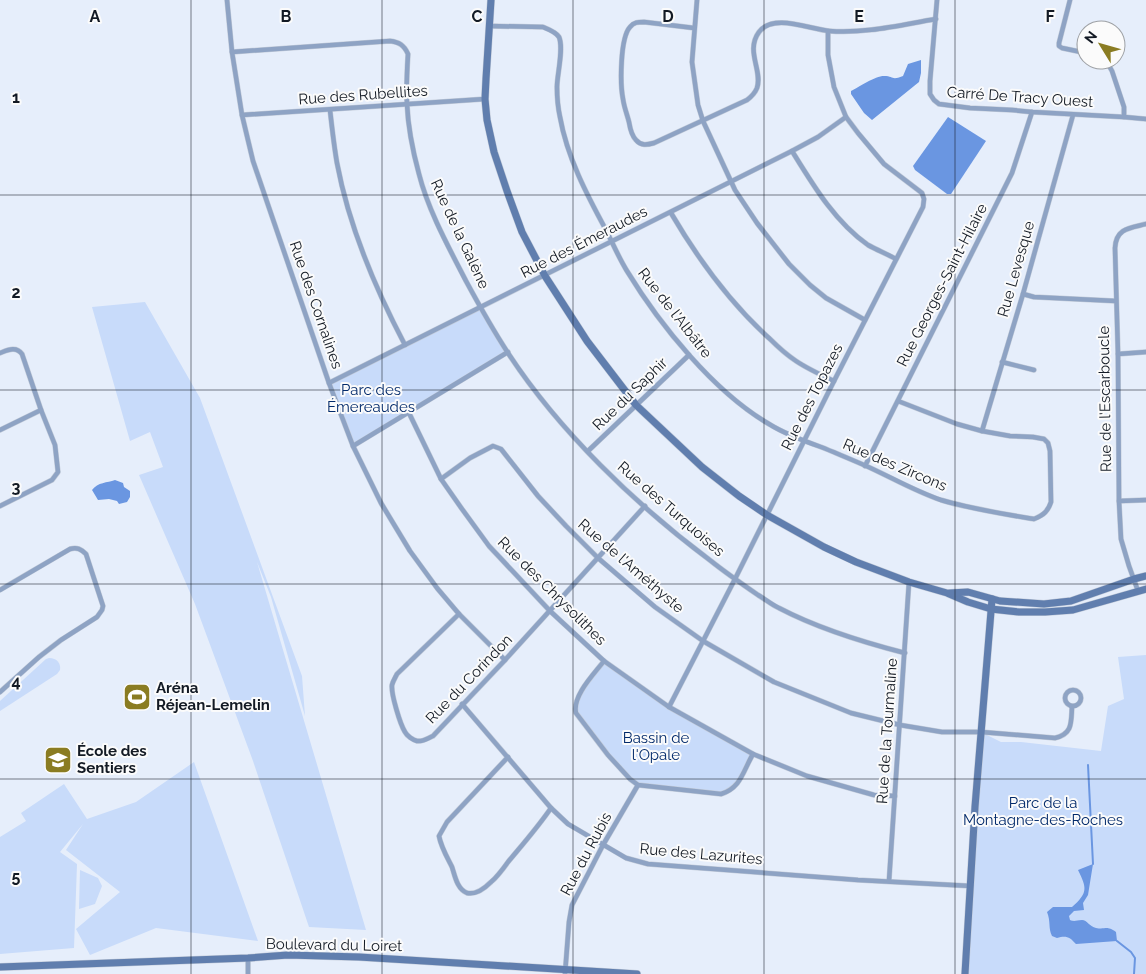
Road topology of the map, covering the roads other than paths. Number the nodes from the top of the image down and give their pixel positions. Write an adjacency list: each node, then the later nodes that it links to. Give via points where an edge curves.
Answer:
1 (227, 0): 10 (street, Rue des Cornalines)
2 (491, 0): 7 (street)
3 (697, 0): 8 (street)
4 (937, 0): 6 (street, Carré De Tracy Ouest)
5 (1070, 0): 11 (street, via 1058,44)
6 (936, 19): 9 (street, via 866,31); 16 (street, Carré De Tracy Ouest, via 930,81 930,94 934,100 945,105)
7 (489, 26): 13 (street); 27 (street, Rue de l'Albâtre, via 543,27 559,37 557,86 562,126 587,194)
8 (694, 28): 22 (street, via 692,62); 22 (street, via 644,22 631,25 624,39 621,81 632,134 641,144 654,143)
9 (828, 31): 20 (street, Rue des Topazes, via 828,55 834,87); 22 (street, via 777,22 760,30 754,46 758,80 753,94)
10 (232, 52): 14 (street, Rue de la Galène, via 396,42 408,54); 18 (street, Rue des Cornalines)
11 (1076, 52)
12 (1111, 70): 19 (street, via 1124,107)
13 (485, 99): 14 (street, Rue des Rubellites); 29 (street, via 494,152 522,232)
14 (407, 104): 15 (street, Rue des Rubellites); 32 (street, Rue de la Galène, via 419,175 433,213)
15 (330, 110): 18 (street, Rue des Rubellites); 34 (street, via 345,200 362,252)
16 (1032, 112): 17 (street, Carré De Tracy Ouest); 44 (street, Rue Georges-Saint-Hilaire, via 1012,173)
17 (1072, 115): 19 (street, Carré De Tracy Ouest); 30 (street, Rue Levesque)
18 (242, 116): 43 (street, Rue des Cornalines, via 253,161)
19 (1124, 117): 21 (street, Carré De Tracy Ouest)
20 (846, 118): 23 (street, Rue des Émeraudes); 28 (street, Rue des Topazes, via 884,164 922,193 923,207)
21 (1146, 119)
22 (703, 121): 24 (street)
23 (792, 152): 24 (street, Rue des Émeraudes); 28 (street, via 837,217 870,246)
24 (732, 181): 25 (street, Rue des Émeraudes); 33 (street, via 757,223 810,285)
25 (671, 213): 27 (street, Rue des Émeraudes); 42 (street, via 706,268 760,330 796,361)
26 (1146, 224): 31 (street, Rue de l'Escarboucle, via 1127,229 1117,236)
27 (612, 242): 29 (street, Rue des Émeraudes); 38 (street, Rue de l'Albâtre, via 640,291)
28 (896, 259): 33 (street, Rue des Topazes)
29 (544, 276): 32 (street, Rue des Émeraudes); 45 (street, via 587,341)
30 (1023, 294): 31 (street); 40 (street, Rue Levesque)
31 (1116, 301): 39 (street, Rue de l'Escarboucle)
32 (481, 308): 34 (street, Rue des Émeraudes); 35 (street, Rue des Turquoises)
33 (865, 320): 42 (street, Rue des Topazes)
34 (405, 345): 43 (street, Rue des Émeraudes)
35 (508, 352): 47 (street); 52 (street, Rue des Turquoises, via 545,403)
36 (1146, 352): 39 (street)
37 (0, 353): 46 (street, via 17,349 22,354)
38 (689, 354): 45 (street, Rue du Saphir); 50 (street, Rue de l'Albâtre, via 748,410)
39 (1118, 354): 56 (street, Rue de l'Escarboucle)
40 (1002, 362): 41 (street); 49 (street, Rue Levesque)
41 (1034, 370)
42 (834, 381): 50 (street, Rue des Topazes)
43 (330, 383): 51 (street, Rue des Cornalines)
44 (898, 401): 49 (street, Rue des Zircons); 53 (street, Rue Georges-Saint-Hilaire)
45 (636, 405): 52 (street, Rue du Saphir); 59 (street, via 702,467)
46 (41, 410): 48 (street); 57 (street, via 55,445 58,472 52,480)
47 (409, 413): 51 (street); 54 (street, Rue des Chrysolithes)
48 (0, 430)
49 (982, 430): 53 (street, Rue des Zircons, via 1044,439 1048,443 1051,502 1049,510 1042,516 1034,519 941,500)
50 (803, 441): 53 (street, Rue des Zircons); 59 (street, Rue des Topazes)
51 (353, 446): 72 (street, Rue des Cornalines, via 410,552)
52 (588, 451): 58 (street, Rue des Turquoises)
53 (865, 466)
54 (442, 479): 60 (street, Rue de l'Améthyste, via 493,446 501,449 538,496); 71 (street, Rue des Chrysolithes, via 489,546)
55 (1146, 500): 56 (street)
56 (1119, 501): 63 (street, Rue de l'Escarboucle, via 1121,539)
57 (0, 506)
58 (644, 506): 60 (street, Rue du Corindon); 62 (street, Rue des Turquoises)
59 (767, 515): 62 (street, Rue des Topazes); 64 (street, via 824,547)
60 (598, 558): 71 (street, Rue du Corindon); 73 (street, Rue de l'Améthyste, via 655,607)
61 (1146, 576): 63 (street)
62 (735, 579): 73 (street, Rue des Topazes); 74 (street, Rue des Turquoises, via 778,608 821,627)
63 (1134, 579): 67 (street, Rue de l'Escarboucle); 69 (street, via 1071,601 1044,604)
64 (909, 582): 68 (street); 74 (street, Rue de la Tourmaline)
65 (1146, 589): 67 (street)
66 (0, 590): 77 (street, via 74,548 86,554 103,606 97,617 39,657)
67 (1138, 591): 70 (street, via 1073,610 1019,612)
68 (947, 593): 69 (street, via 968,592); 70 (street)
69 (992, 599): 70 (street)
70 (991, 609): 82 (street)
71 (550, 611): 75 (street, Rue du Corindon); 76 (street, Rue des Chrysolithes)
72 (459, 614): 75 (street, Rue des Cornalines); 78 (street, Rue du Corindon, via 397,674 392,687 405,733 417,741 432,736)
73 (702, 641): 79 (street, Rue des Topazes); 81 (street, Rue de l'Améthyste, via 774,682 851,713)
74 (905, 654): 81 (street, Rue de la Tourmaline)
75 (505, 660): 78 (street, Rue du Corindon)
76 (604, 661): 79 (street, Rue des Chrysolithes); 85 (street, via 578,696 574,708 608,755)
77 (0, 692)
78 (462, 704): 84 (street, Rue des Lazurites)
79 (669, 707): 83 (street, Rue des Chrysolithes)
80 (1072, 707): 82 (street, Rue de l'Améthyste, via 1070,727 1063,736)
81 (900, 725): 82 (street, Rue de l'Améthyste, via 942,732); 86 (street, Rue de la Tourmaline)
82 (982, 732): 90 (street)
83 (753, 754): 85 (street, via 743,777 730,791 721,794); 86 (street, Rue des Chrysolithes, via 807,776 874,795)
84 (508, 757): 87 (street, Rue des Lazurites); 87 (street, via 446,822 439,836 462,890 474,893 492,882)
85 (638, 785): 88 (street, Rue du Rubis)
86 (895, 796): 89 (street, Rue de la Tourmaline)
87 (551, 808): 88 (street, Rue des Lazurites, via 568,824)
88 (603, 845): 89 (street, Rue des Lazurites, via 626,858 648,864); 93 (street, Rue du Rubis, via 572,905)
89 (890, 881): 90 (street, Rue des Lazurites)
90 (971, 886): 94 (street)
91 (248, 958): 92 (street, Boulevard du Loiret); 93 (street, Boulevard du Loiret, via 288,955 359,957); 95 (street)
92 (0, 967)
93 (566, 972): 96 (street, Boulevard du Loiret)
94 (965, 972)
95 (248, 974)
96 (637, 974)

